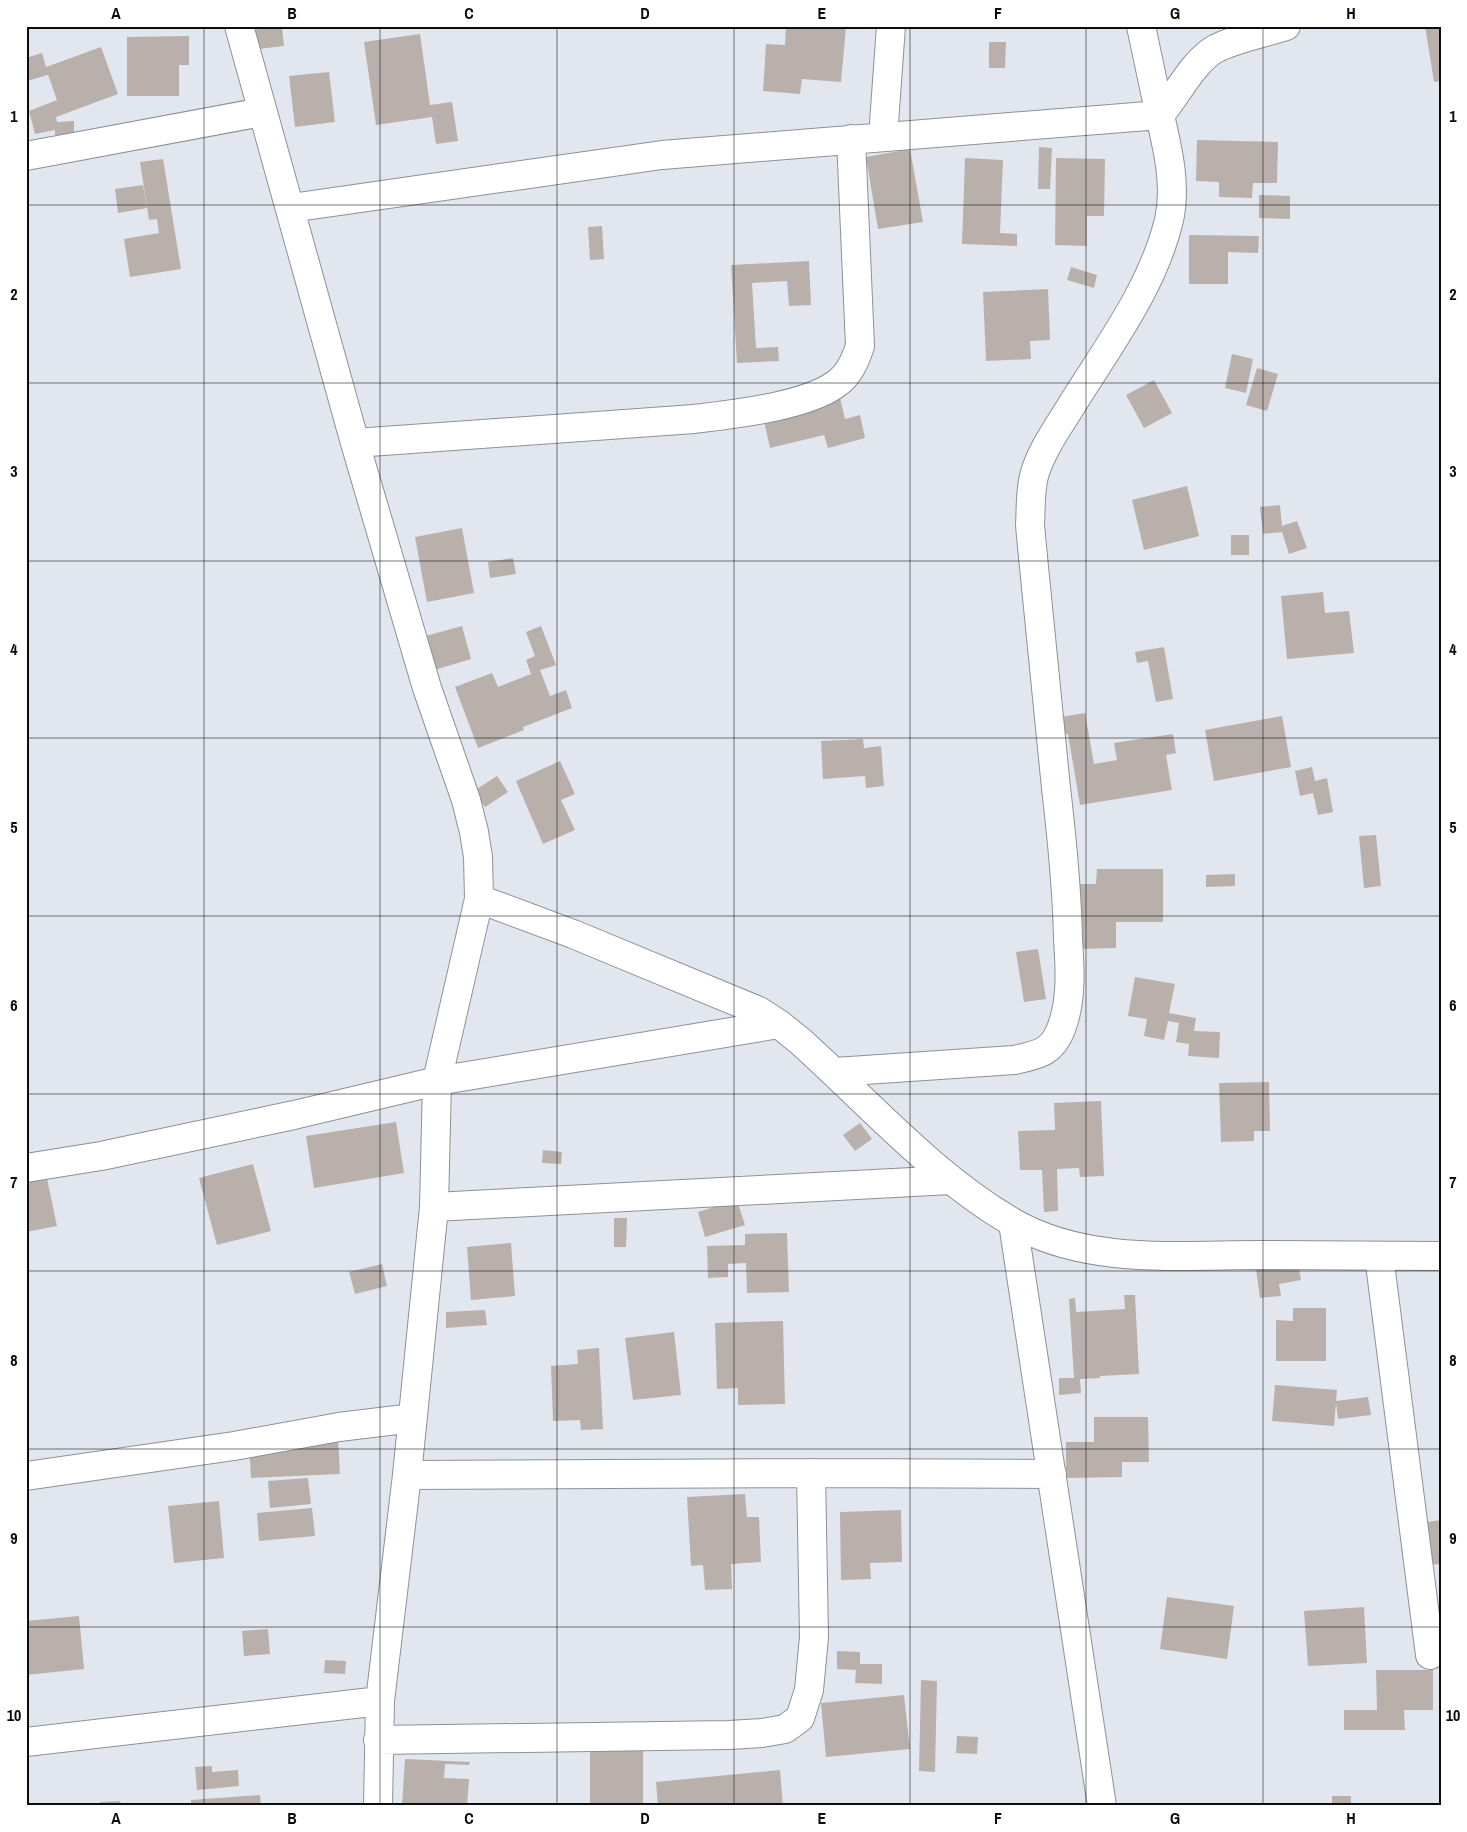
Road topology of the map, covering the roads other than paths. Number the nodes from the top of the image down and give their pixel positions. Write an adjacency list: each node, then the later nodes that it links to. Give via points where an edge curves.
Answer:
1 (239, 26): 5 (street)
2 (891, 26): 7 (street)
3 (1141, 26): 6 (street)
4 (1286, 26): 6 (street, via 1214,50 1192,72)
5 (262, 112): 9 (street); 10 (street)
6 (1160, 116): 7 (street); 14 (street, via 1170,162 1171,191 1169,219 1157,254 1140,296 1057,429 1038,463 1034,478 1030,525 1067,886 1070,970 1067,1008 1061,1029 1052,1046 1038,1054 1014,1060)
7 (883, 137): 8 (street)
8 (851, 139): 10 (street, via 662,155); 11 (street, via 860,346 855,362 836,384 798,402 728,415)
9 (26, 156)
10 (291, 208): 11 (street)
11 (355, 443): 12 (street, via 427,688 466,800 478,857)
12 (479, 899): 13 (street, via 716,993); 15 (street)
13 (779, 1024): 14 (street); 15 (street)
14 (835, 1072): 17 (street)
15 (437, 1081): 16 (street, via 101,1156); 18 (street)
16 (26, 1168)
17 (950, 1180): 18 (street); 19 (street)
18 (434, 1207): 22 (street)
19 (1013, 1223): 20 (street, via 1084,1249 1118,1253); 24 (street)
20 (1378, 1256): 21 (street); 27 (street)
21 (1441, 1256)
22 (413, 1418): 25 (street); 26 (street)
23 (811, 1473): 24 (street); 25 (street); 29 (street, via 814,1638 809,1690 800,1718 785,1729 729,1735)
24 (1052, 1474): 32 (street)
25 (407, 1475): 28 (street)
26 (26, 1476)
27 (1430, 1655)
28 (380, 1701): 29 (street); 30 (street)
29 (378, 1740): 31 (street)
30 (26, 1742)
31 (378, 1806)
32 (1102, 1806)

